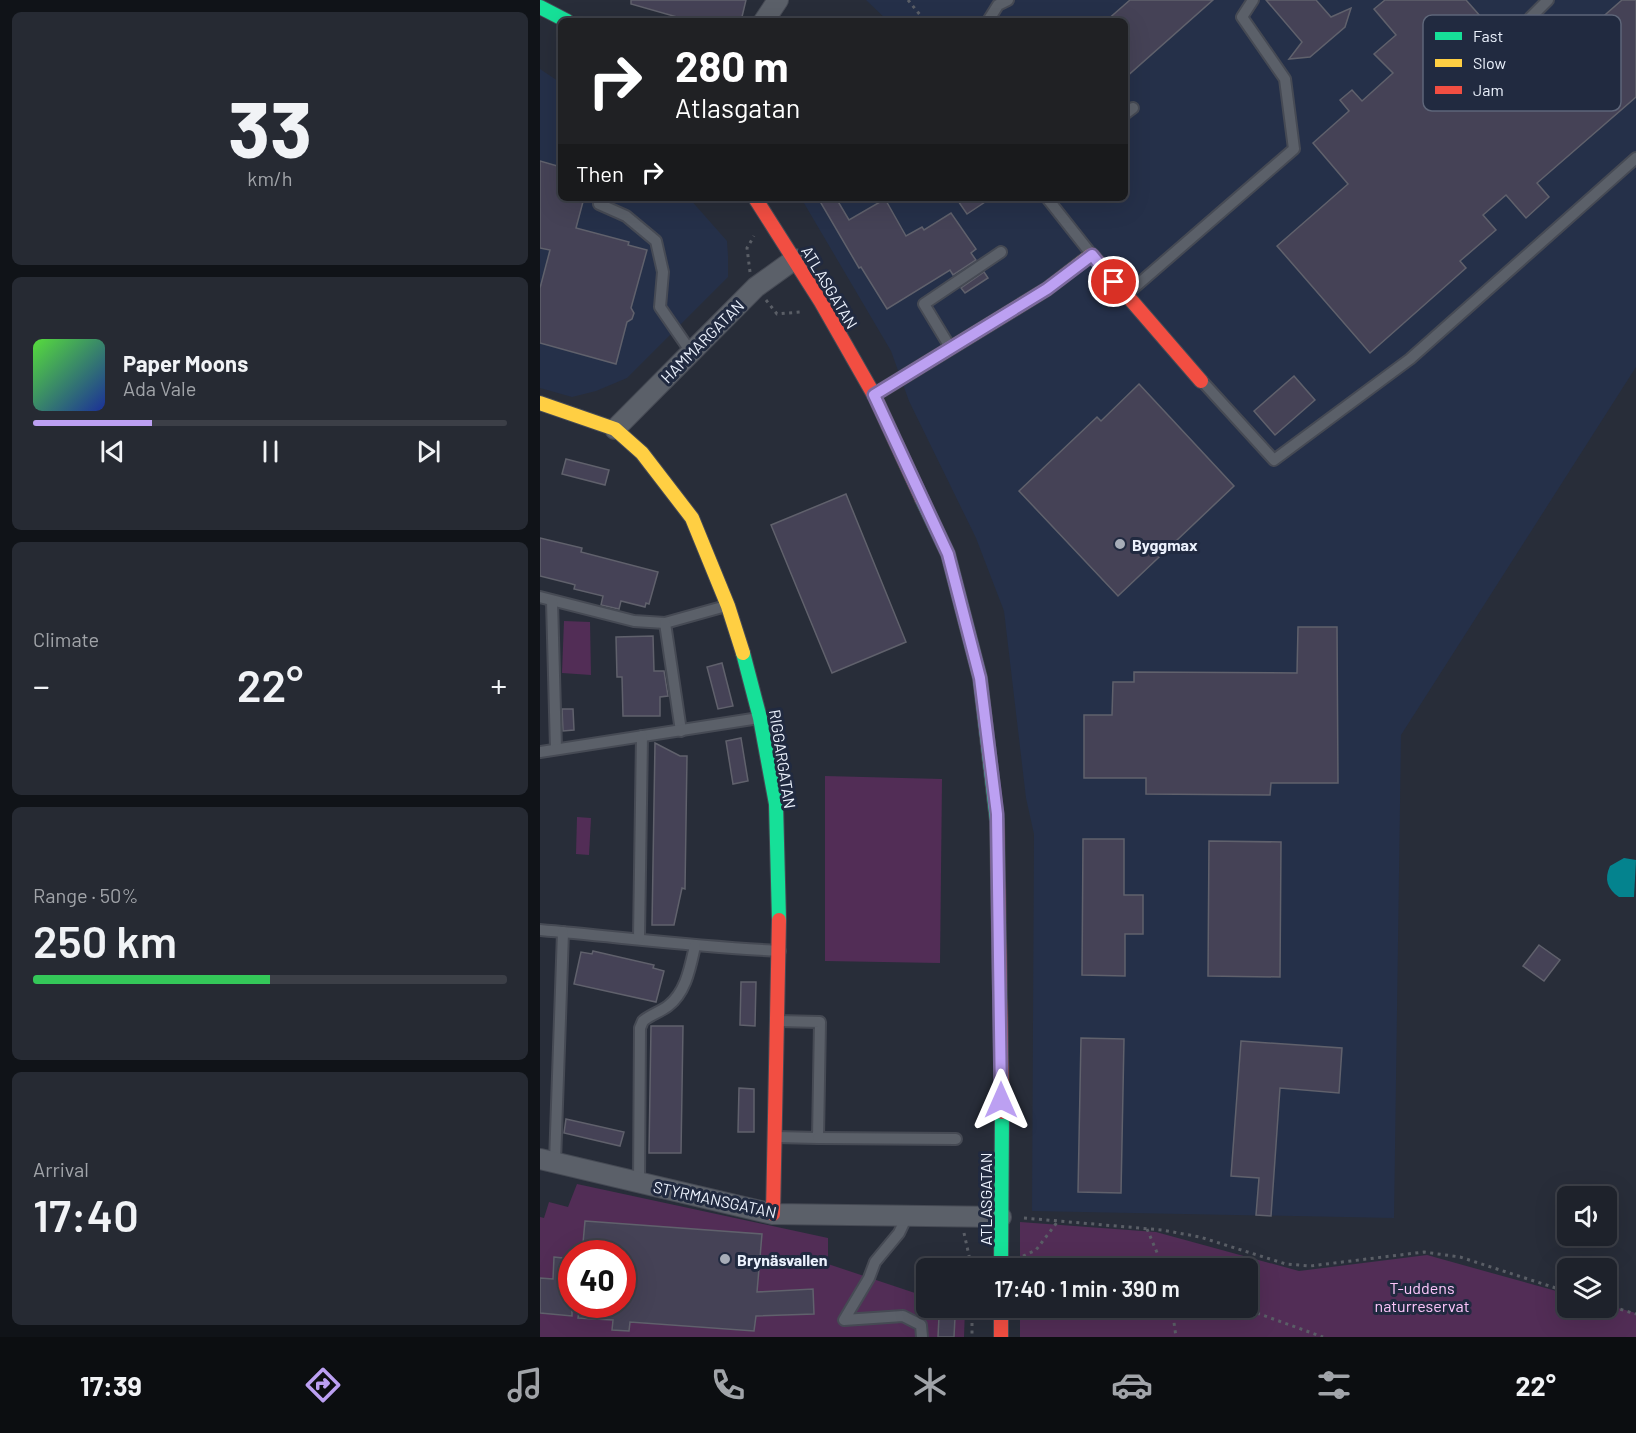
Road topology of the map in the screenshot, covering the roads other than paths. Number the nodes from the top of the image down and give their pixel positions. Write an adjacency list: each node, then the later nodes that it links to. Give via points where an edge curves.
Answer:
1 (778, 0): 8 (street)
2 (1008, 0): 9 (lane, via 998,5)
3 (1253, 0): 17 (lane, via 1242,17 1285,79 1294,149)
4 (1548, 0): 6 (lane)
5 (540, 7): 7 (street)
6 (1533, 15)
7 (561, 18)
8 (766, 18)
9 (990, 18)
10 (1636, 158): 20 (lane, via 1410,359 1274,460)
11 (758, 201): 16 (street, ATLASGATAN)
12 (1049, 201): 15 (lane)
13 (599, 204): 19 (lane, via 626,216 656,241 663,272 660,307)
14 (1001, 252): 18 (lane, via 924,304)
15 (1092, 255): 17 (street); 18 (street, via 1047,289)
16 (795, 259): 19 (street, HAMMARGATAN, via 756,287); 21 (street, ATLASGATAN)
17 (1126, 295): 20 (street)
18 (950, 347): 21 (street)
19 (691, 352): 23 (street, HAMMARGATAN)
20 (1202, 381)
21 (874, 395): 46 (street, ATLASGATAN, via 948,554 980,678 997,814)
22 (540, 403): 23 (street, RIGGARGATAN)
23 (615, 429): 26 (street, RIGGARGATAN, via 642,453 692,518)
24 (540, 597): 25 (lane)
25 (552, 601): 27 (lane, via 634,621); 31 (lane)
26 (728, 606): 27 (lane); 28 (street, RIGGARGATAN)
27 (665, 623): 29 (lane)
28 (760, 718): 29 (lane); 37 (street, RIGGARGATAN, via 776,804)
29 (681, 731): 30 (lane)
30 (642, 736): 31 (lane); 35 (lane)
31 (556, 749): 32 (lane)
32 (540, 752)
33 (540, 930): 34 (lane)
34 (563, 932): 35 (lane); 42 (lane)
35 (639, 938): 36 (lane)
36 (695, 946): 37 (lane); 43 (lane, via 689,975 678,997 643,1021 640,1028)
37 (780, 951): 38 (street, RIGGARGATAN)
38 (778, 1021): 39 (street, RIGGARGATAN); 40 (lane, via 820,1022)
39 (775, 1137): 40 (lane); 44 (street, RIGGARGATAN)
40 (818, 1138): 41 (lane)
41 (956, 1139)
42 (547, 1161): 43 (street, STYRMANSGATAN)
43 (639, 1183): 44 (street, STYRMANSGATAN)
44 (773, 1214): 45 (street, STYRMANSGATAN)
45 (907, 1215): 46 (street, STYRMANSGATAN); 49 (lane, via 899,1233 875,1262 844,1320 903,1316 921,1325)
46 (1009, 1217): 47 (street, ATLASGATAN)
47 (1003, 1258)
48 (1001, 1318): 50 (street)
49 (922, 1337)
50 (1001, 1337)

